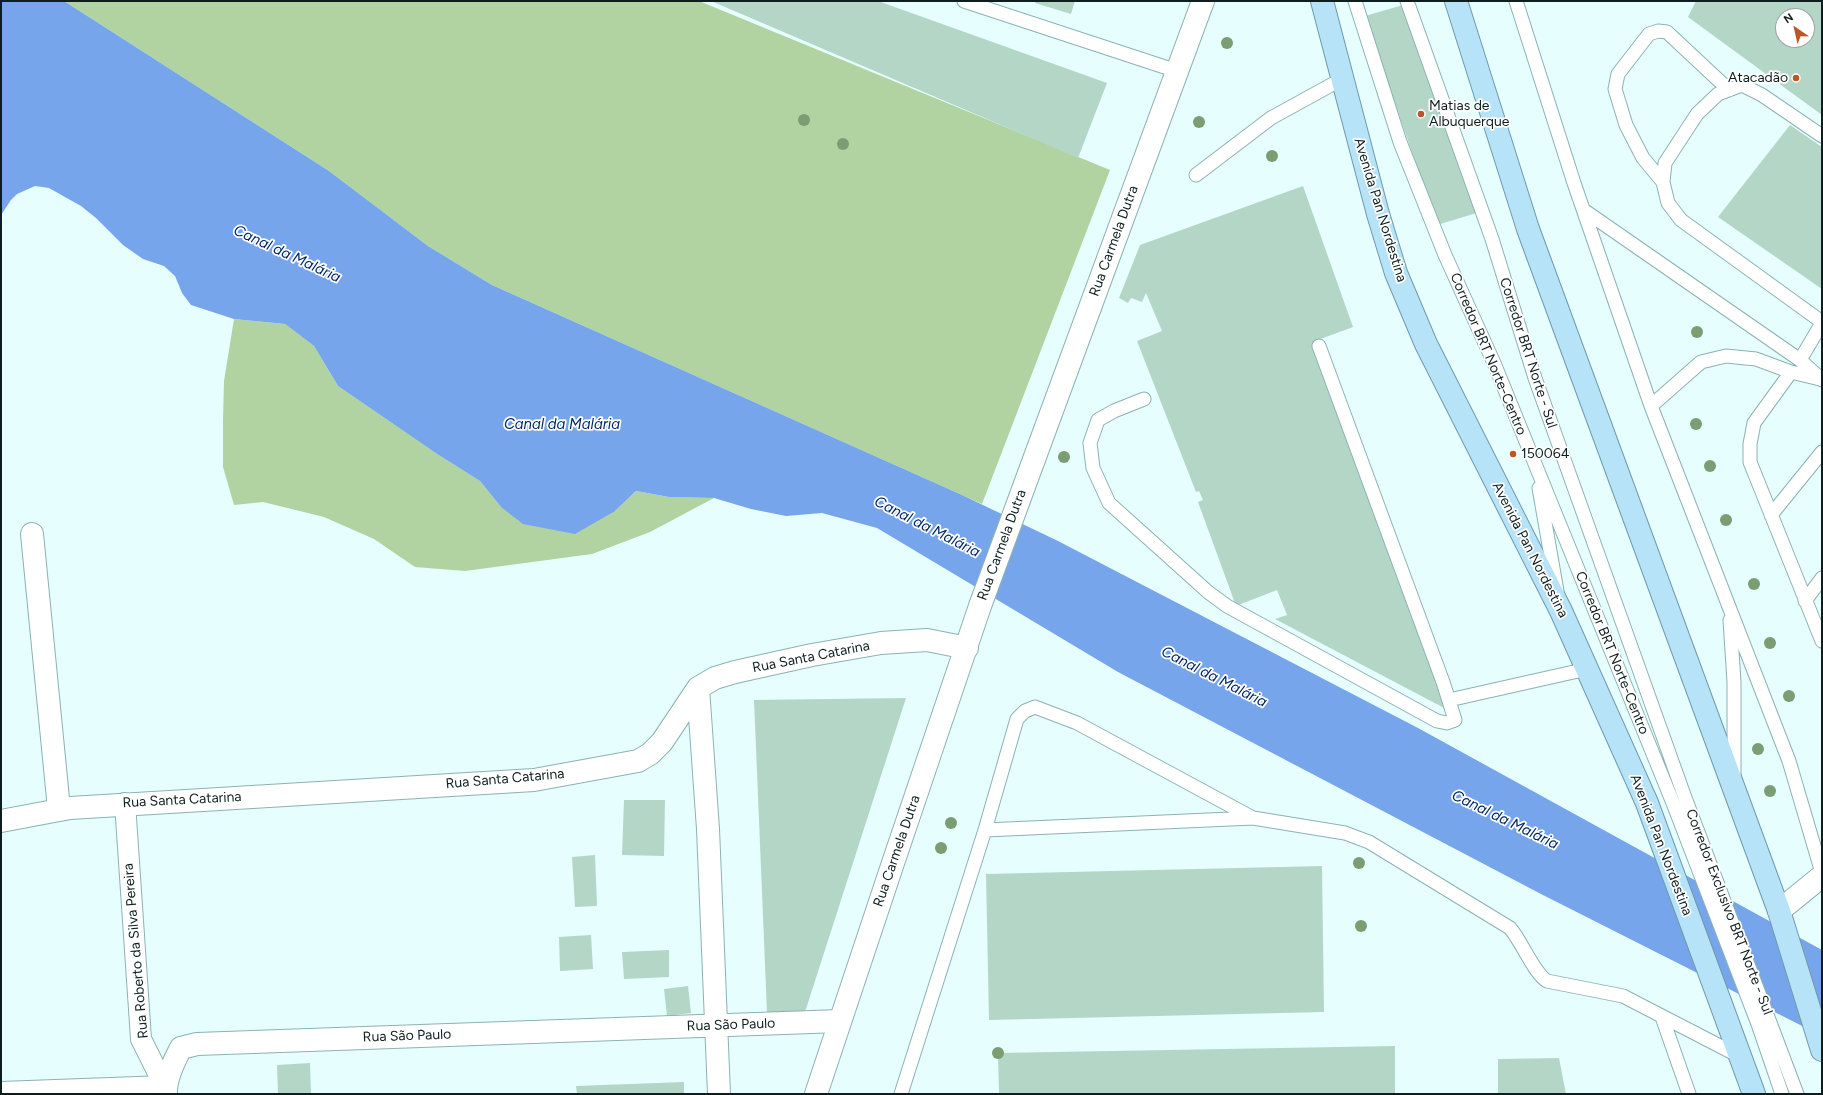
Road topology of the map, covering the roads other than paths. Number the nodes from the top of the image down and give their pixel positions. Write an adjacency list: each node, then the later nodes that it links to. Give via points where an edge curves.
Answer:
1 (964, 1): 8 (lane)
2 (1203, 1): 8 (street, Rua Carmela Dutra)
3 (1322, 1): 9 (highway, Avenida Pan Nordestina)
4 (1407, 1): 36 (lane, Corredor BRT Norte - Sul, via 1492,239 1535,378)
5 (1456, 1): 35 (highway, via 1528,229)
6 (1516, 1): 14 (lane)
7 (1355, 5): 23 (lane, Corredor BRT Norte-Centro, via 1402,149 1442,249 1494,363)
8 (1177, 71): 31 (street, Rua Carmela Dutra, via 1025,481)
9 (1342, 80): 12 (lane, via 1271,118); 29 (highway, Avenida Pan Nordestina, via 1396,273 1426,344)
10 (1729, 90): 11 (lane, via 1742,85 1762,95); 13 (lane, via 1718,94 1697,114 1664,163); 13 (lane, via 1667,32 1649,34 1618,74 1615,89 1626,125 1643,158)
11 (1822, 136)
12 (1196, 175)
13 (1662, 182): 15 (lane, via 1668,203 1681,220)
14 (1585, 211): 17 (lane); 21 (lane)
15 (1822, 323): 17 (lane)
16 (1319, 346): 34 (lane)
17 (1800, 360): 19 (lane)
18 (1790, 372): 19 (lane); 21 (lane, via 1756,359 1726,356 1715,358 1701,362); 24 (lane, via 1754,423 1750,444 1750,462)
19 (1821, 380)
20 (1144, 399): 34 (lane, via 1098,420 1090,444 1092,468 1109,503 1227,606 1437,721 1447,723 1455,720)
21 (1651, 406): 28 (lane)
22 (1822, 452): 24 (lane)
23 (1534, 461): 29 (lane); 57 (lane, Corredor BRT Norte-Centro, via 1673,803 1758,1024)
24 (1771, 515): 27 (lane)
25 (32, 534): 38 (street)
26 (1822, 578): 27 (lane)
27 (1805, 601): 30 (lane)
28 (1729, 606): 35 (lane, via 1734,682); 42 (lane, via 1789,761)
29 (1561, 611): 32 (highway, Avenida Pan Nordestina)
30 (1822, 641)
31 (967, 648): 33 (street, Rua Santa Catarina, via 927,640 882,643 735,672 716,678); 46 (street, Rua Carmela Dutra)
32 (1587, 669): 34 (lane); 49 (highway, Avenida Pan Nordestina, via 1647,803)
33 (698, 688): 37 (street, Rua Santa Catarina, via 662,742 650,754 638,761 619,765 534,780); 47 (street, via 708,829)
34 (1449, 700)
35 (1734, 792): 44 (highway)
36 (1684, 795): 58 (lane, Corredor Exclusivo BRT Norte - Sul)
37 (125, 803): 38 (street, Rua Santa Catarina); 50 (street, Rua Roberto da Silva Pereira, via 141,1039)
38 (59, 809): 40 (street, Rua Santa Catarina)
39 (1253, 818): 41 (lane); 41 (lane, via 1077,723 1035,707 1025,711 1017,719); 45 (lane, via 1345,833 1369,842 1510,928 1540,975 1546,980 1622,996)
40 (1, 821)
41 (985, 830): 54 (lane)
42 (1822, 873)
43 (1822, 876): 44 (street)
44 (1779, 911): 48 (highway)
45 (1662, 1017): 49 (lane); 55 (lane)
46 (840, 1021): 47 (street, Rua São Paulo); 53 (street, Rua Carmela Dutra)
47 (717, 1026): 50 (street, Rua São Paulo, via 197,1044 182,1048); 52 (street)
48 (1821, 1049)
49 (1741, 1057): 56 (highway, Avenida Pan Nordestina)
50 (165, 1090): 51 (street)
51 (1, 1093)
52 (719, 1094)
53 (816, 1094)
54 (901, 1094)
55 (1689, 1094)
56 (1754, 1094)
57 (1782, 1094)
58 (1797, 1094)

